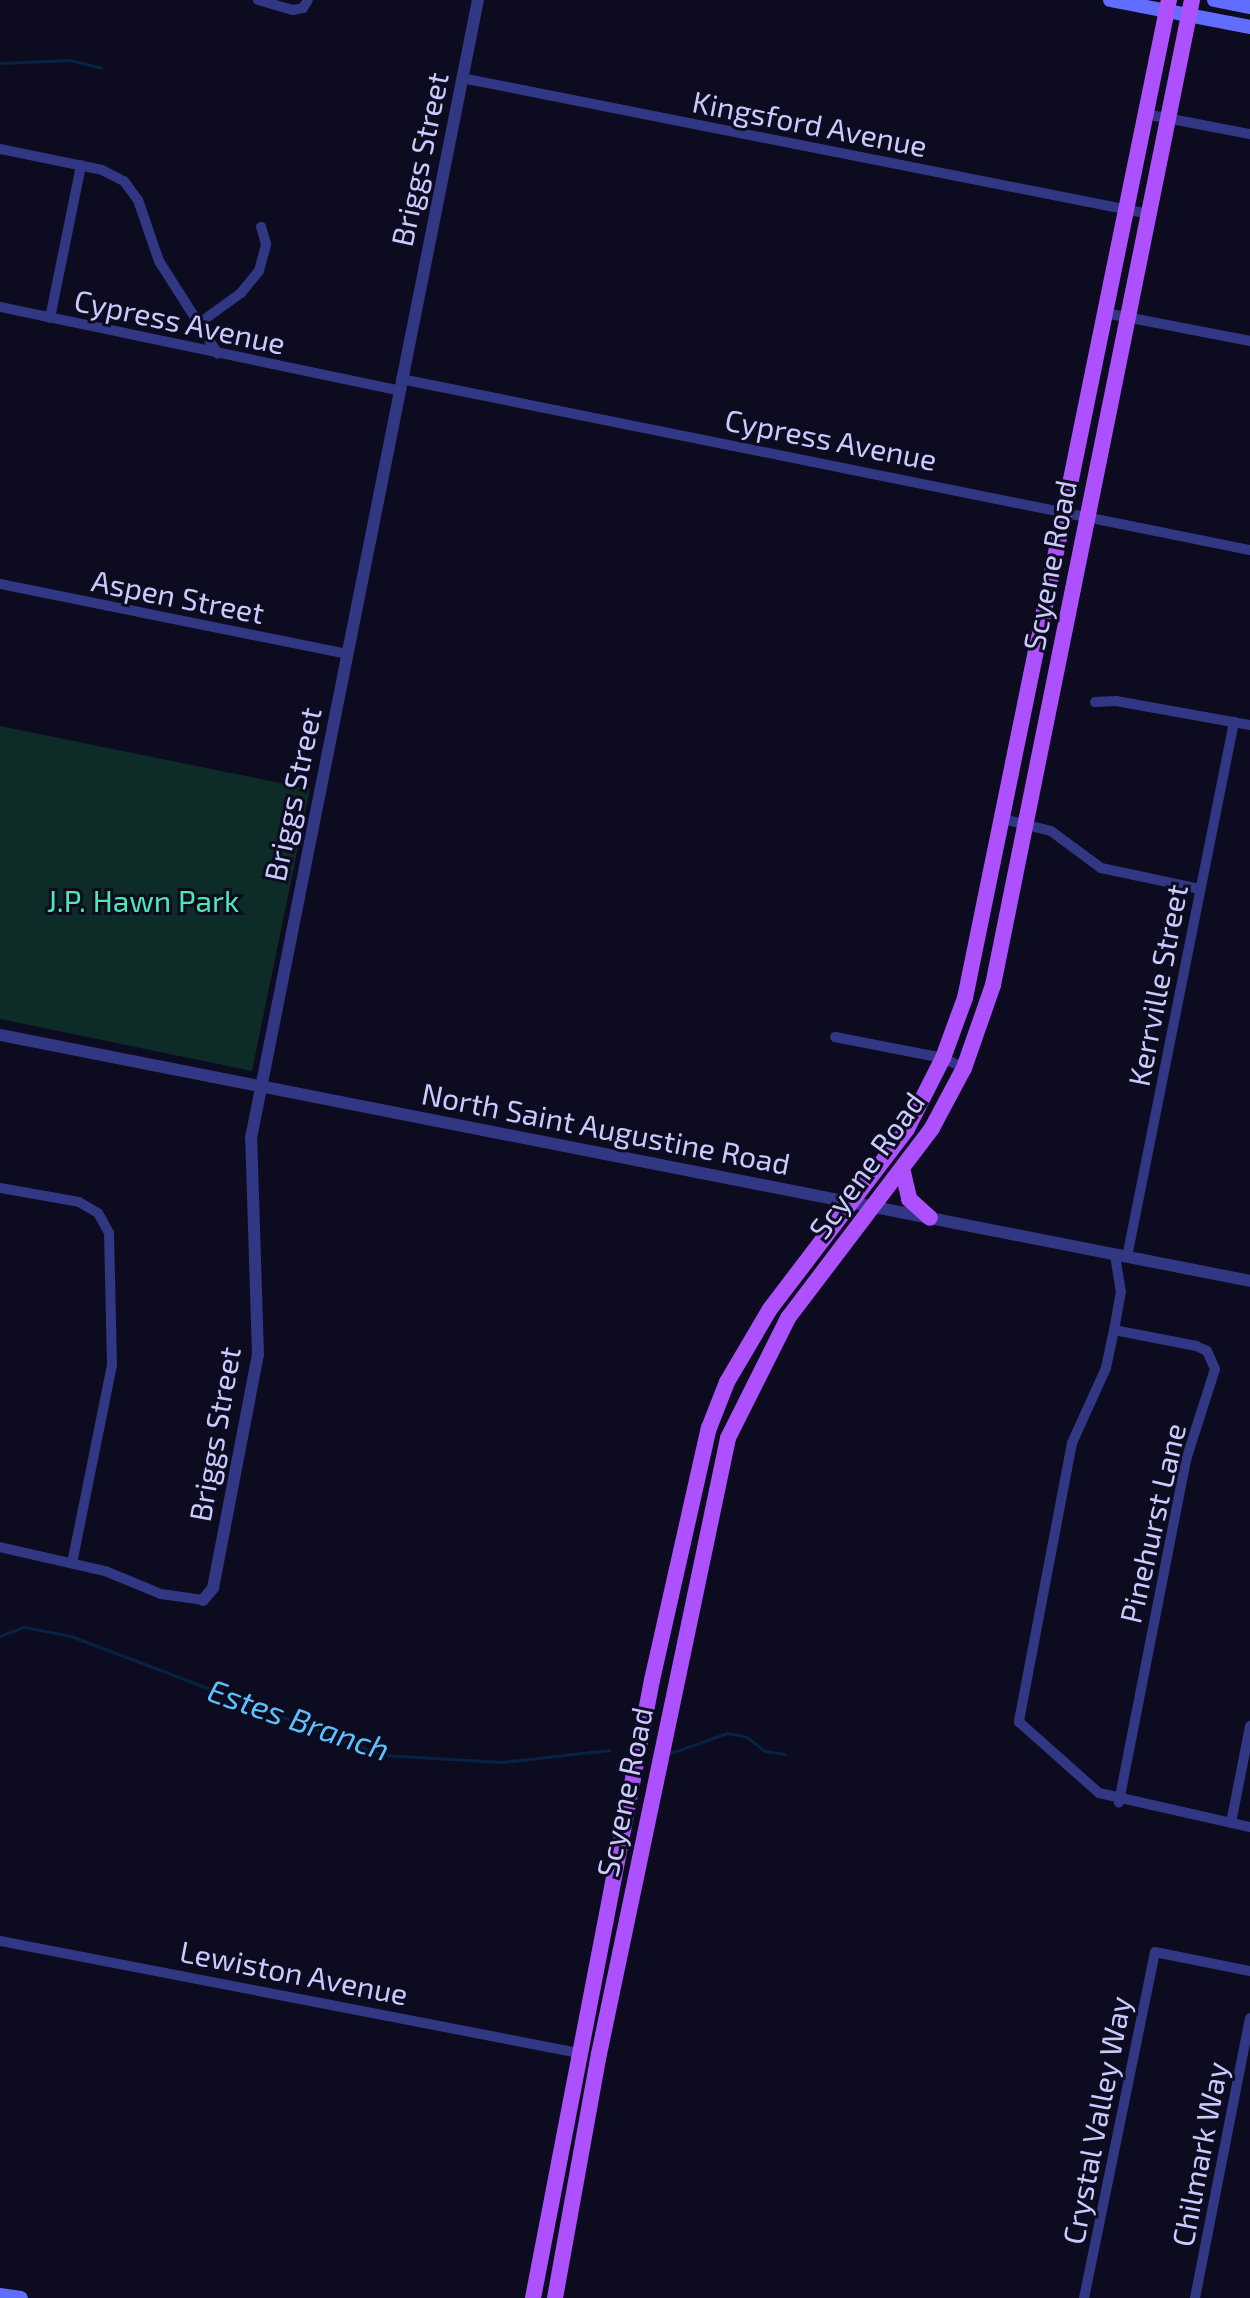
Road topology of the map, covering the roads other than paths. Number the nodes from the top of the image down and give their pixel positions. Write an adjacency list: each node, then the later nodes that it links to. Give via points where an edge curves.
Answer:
1 (258, 0): 2 (street, via 293,10)
2 (308, 0)
3 (478, 0): 10 (street, Briggs Street)
4 (1110, 0): 6 (main road)
5 (1214, 0): 7 (main road)
6 (1168, 6): 8 (main road); 11 (main road, Scyene Road)
7 (1250, 7)
8 (1191, 8): 9 (main road); 12 (main road, Scyene Road)
9 (1250, 27)
10 (462, 78): 16 (street, Kingsford Avenue); 26 (street, Briggs Street)
11 (1145, 114): 12 (street); 16 (main road, Scyene Road)
12 (1168, 118): 13 (street); 17 (main road, Scyene Road)
13 (1250, 134)
14 (0, 149): 15 (street)
15 (81, 165): 21 (street); 23 (street, via 115,175 133,191 159,261)
16 (1126, 210): 17 (street, Kingsford Avenue); 20 (main road, Scyene Road)
17 (1149, 214): 22 (main road, Scyene Road)
18 (261, 227): 23 (street, via 266,244 259,271 241,293)
19 (0, 307): 21 (street, Cypress Avenue)
20 (1105, 313): 22 (street); 27 (main road, Scyene Road)
21 (50, 318): 25 (street, Cypress Avenue)
22 (1128, 318): 24 (street); 28 (main road, Scyene Road)
23 (198, 324): 25 (street)
24 (1250, 341)
25 (218, 354): 26 (street, Cypress Avenue)
26 (399, 384): 27 (street, Cypress Avenue); 31 (street, Briggs Street)
27 (1065, 510): 28 (street, Cypress Avenue); 35 (main road, Scyene Road)
28 (1088, 518): 29 (street, Cypress Avenue); 36 (main road, Scyene Road)
29 (1250, 550)
30 (0, 584): 31 (street, Aspen Street)
31 (347, 654): 42 (street, Briggs Street)
32 (1095, 702): 33 (street)
33 (1234, 722): 34 (street); 37 (street, Kerrville Street)
34 (1250, 725)
35 (1003, 819): 36 (street); 40 (main road, Scyene Road, via 965,998)
36 (1025, 824): 37 (street, via 1051,831 1101,868); 41 (main road, Scyene Road, via 993,985)
37 (1201, 889): 48 (street, Kerrville Street)
38 (0, 1035): 42 (street, North Saint Augustine Road)
39 (835, 1037): 40 (street)
40 (943, 1058): 41 (street); 45 (main road, Scyene Road, via 902,1136)
41 (964, 1068): 43 (main road, Scyene Road)
42 (261, 1085): 45 (street, North Saint Augustine Road); 53 (street, Briggs Street, via 248,1156 258,1355 213,1588)
43 (903, 1172): 46 (main road, Scyene Road); 47 (main road, via 909,1199)
44 (0, 1188): 52 (street, via 79,1202 98,1213 109,1233 112,1365)
45 (852, 1203): 46 (street, North Saint Augustine Road); 61 (main road, Scyene Road, via 770,1309 727,1382 709,1428 652,1680)
46 (875, 1208): 47 (street, North Saint Augustine Road); 62 (main road, Scyene Road, via 775,1337 728,1438)
47 (930, 1218): 48 (street, North Saint Augustine Road)
48 (1121, 1256): 49 (street, North Saint Augustine Road); 50 (street, Kerrville Street)
49 (1250, 1281)
50 (1114, 1330): 55 (street, Kerrville Street, via 1106,1368 1072,1443 1019,1722 1082,1782); 55 (street, Pinehurst Lane, via 1196,1346 1207,1351 1215,1369 1186,1460)
51 (0, 1547): 52 (street)
52 (72, 1563): 53 (street, via 161,1594)
53 (203, 1600)
54 (1250, 1726): 56 (street)
55 (1119, 1802): 56 (street)
56 (1231, 1823): 57 (street)
57 (1250, 1827)
58 (0, 1941): 61 (street, Lewiston Avenue)
59 (1250, 1971): 67 (street, Crystal Valley Way, via 1155,1952)
60 (1250, 2018): 68 (street, Chilmark Way)
61 (579, 2053): 62 (street); 62 (street, Lewiston Avenue); 65 (main road, Scyene Road)
62 (597, 2062): 66 (main road, Scyene Road)
63 (0, 2295): 64 (main road)
64 (21, 2298)
65 (533, 2298)
66 (555, 2298)
67 (1084, 2298)
68 (1195, 2298)

